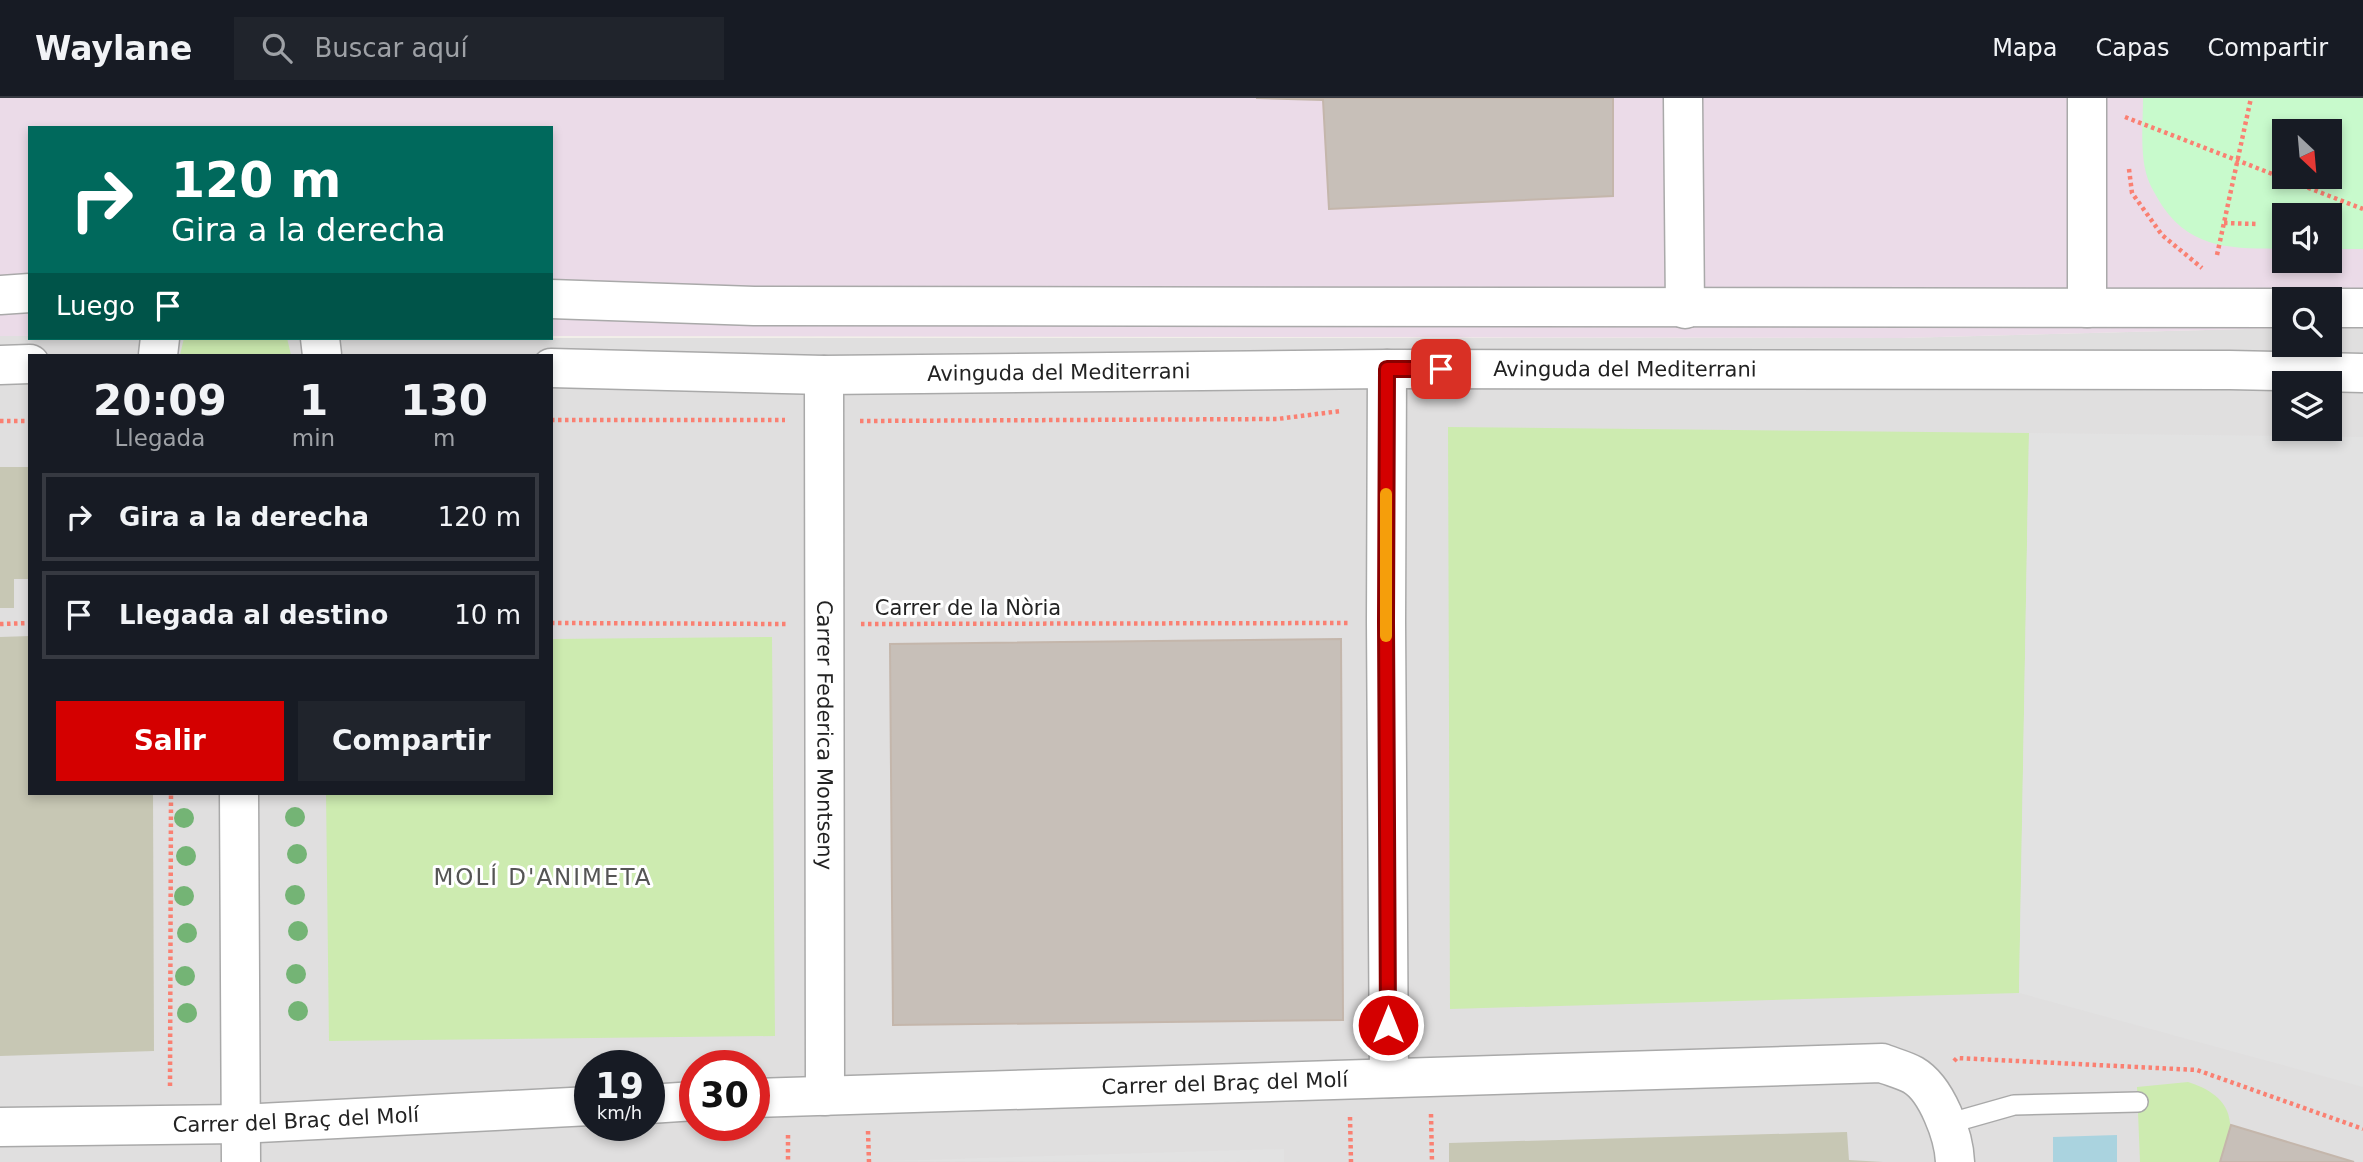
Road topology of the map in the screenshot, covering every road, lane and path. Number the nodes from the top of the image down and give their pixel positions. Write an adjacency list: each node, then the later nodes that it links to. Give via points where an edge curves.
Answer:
1 (1683, 98): 15 (street)
2 (2087, 98): 16 (street)
3 (2250, 98): 5 (path)
4 (2124, 116): 5 (path)
5 (2237, 160): 6 (path); 7 (path)
6 (2363, 209)
7 (2224, 223): 8 (path); 9 (path)
8 (2257, 224)
9 (2217, 255)
10 (28, 293): 11 (street)
11 (0, 295)
12 (553, 299): 15 (street, via 754,306)
13 (2272, 307): 16 (street)
14 (2342, 308): 17 (street)
15 (1685, 309): 16 (street)
16 (2087, 309)
17 (2363, 309)
18 (28, 364): 19 (street)
19 (0, 365)
20 (553, 368): 23 (street, Avinguda del Mediterrani)
21 (1387, 369): 22 (street, Avinguda del Mediterrani); 23 (street, Avinguda del Mediterrani); 26 (street)
22 (2363, 373)
23 (824, 375): 30 (street, Carrer Federica Montseny)
24 (0, 421): 25 (path)
25 (28, 421)
26 (1386, 622): 30 (path, Carrer de la Nòria); 34 (street)
27 (553, 623): 30 (path, Carrer de la Nòria)
28 (0, 624): 29 (path)
29 (28, 624)
30 (823, 624): 35 (street, Carrer Federica Montseny)
31 (171, 795): 41 (path)
32 (239, 795): 40 (street)
33 (1430, 1077): 34 (street, Carrer del Braç del Molí); 39 (street, Carrer del Braç del Molí, via 1882,1063 1915,1076); 44 (path)
34 (1389, 1079): 35 (street, Carrer del Braç del Molí)
35 (825, 1096): 36 (street, Carrer del Braç del Molí)
36 (770, 1098)
37 (2138, 1102): 39 (lane)
38 (574, 1108): 40 (street, Carrer del Braç del Molí)
39 (1941, 1111): 45 (street)
40 (239, 1124): 41 (street, Carrer del Braç del Molí); 43 (street)
41 (170, 1125): 42 (street, Carrer del Braç del Molí)
42 (0, 1127)
43 (241, 1162)
44 (1432, 1162)
45 (1955, 1162)

